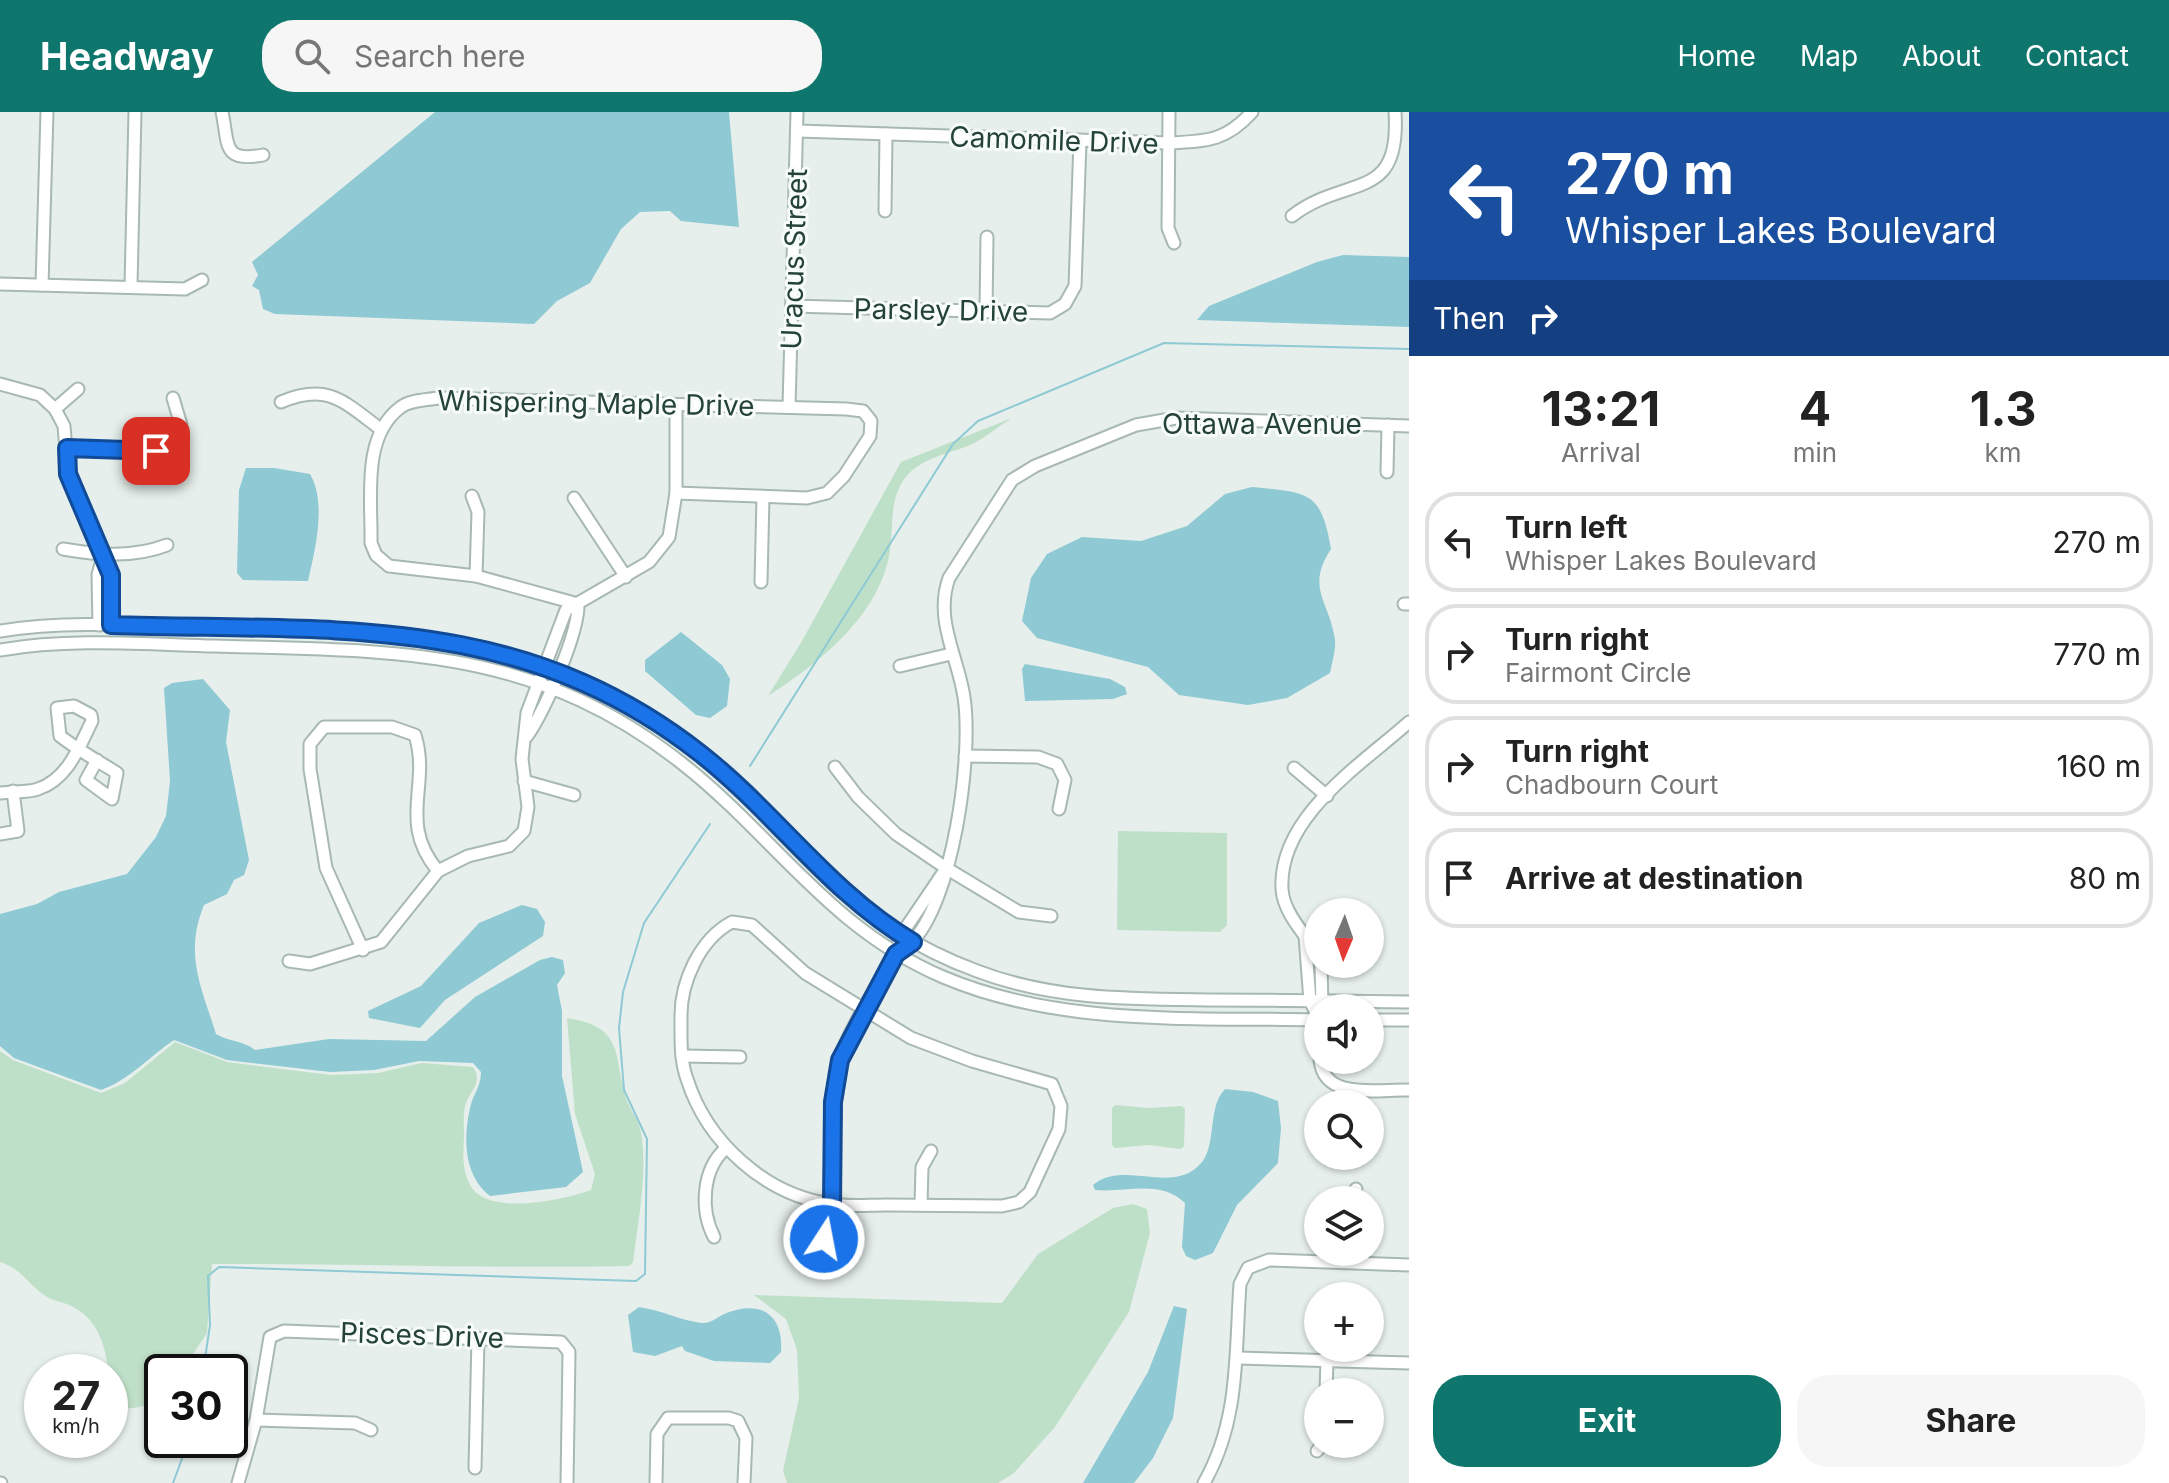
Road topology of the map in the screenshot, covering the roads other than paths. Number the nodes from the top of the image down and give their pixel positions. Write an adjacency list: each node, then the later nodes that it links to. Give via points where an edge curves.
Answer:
1 (47, 112): 19 (street)
2 (135, 112): 20 (street)
3 (222, 112): 12 (street, via 228,148 239,157)
4 (797, 112): 8 (street, Uracus Street)
5 (1169, 112): 11 (street)
6 (1252, 112): 11 (street, Camomile Drive, via 1214,141)
7 (1395, 112): 14 (street, via 1397,135 1390,166 1368,183 1311,202)
8 (798, 131): 9 (street, Camomile Drive); 21 (street, Uracus Street)
9 (886, 134): 10 (street, Camomile Drive); 13 (street)
10 (1080, 141): 11 (street, Camomile Drive); 22 (street, Parsley Drive, via 1075,286 1065,304 1050,313)
11 (1168, 143): 16 (street, via 1168,228)
12 (263, 155)
13 (885, 211)
14 (1292, 216)
15 (987, 237): 22 (street)
16 (1174, 243)
17 (202, 280): 20 (street, via 185,289)
18 (0, 284): 19 (street)
19 (42, 285): 20 (street)
20 (131, 286)
21 (792, 306): 22 (street, Parsley Drive); 28 (street, Uracus Street)
22 (986, 312)
23 (0, 384): 29 (street, via 40,395)
24 (78, 389): 29 (street)
25 (173, 398): 33 (street, via 181,425 172,445 156,451)
26 (281, 402): 32 (street, via 308,391 343,401)
27 (676, 406): 28 (street, Whispering Maple Drive); 32 (street, Whispering Maple Drive, via 438,398 403,405); 35 (street)
28 (789, 407): 37 (street, Whispering Maple Drive, via 863,411 871,421 870,436 827,493)
29 (55, 409): 33 (street)
30 (1388, 425): 31 (street, Ottawa Avenue); 34 (street); 51 (street, Ottawa Avenue, via 1176,418 1136,425 1035,466 1012,480 949,578 944,592)
31 (1409, 426)
32 (379, 428): 42 (street, via 373,455 371,543 376,555 389,566)
33 (67, 448): 41 (street, via 68,474)
34 (1387, 472)
35 (676, 493): 37 (street, Whispering Maple Drive); 43 (street, via 669,537 649,562)
36 (472, 496): 42 (street, via 478,512)
37 (763, 497): 44 (street)
38 (574, 498): 43 (street)
39 (167, 545): 41 (street, via 150,552)
40 (63, 549): 41 (street)
41 (103, 556): 46 (street, via 111,575)
42 (476, 576): 45 (street)
43 (626, 577): 45 (street)
44 (761, 582)
45 (578, 604): 52 (street, via 566,610); 54 (street, via 579,615)
46 (105, 625): 47 (street); 48 (street)
47 (0, 631)
48 (339, 631): 50 (street); 52 (street, via 445,639)
49 (0, 650): 50 (street, via 77,643)
50 (339, 650): 55 (street, via 450,658)
51 (951, 654): 53 (street); 59 (street, Ottawa Avenue, via 964,697)
52 (544, 666): 54 (street); 55 (street)
53 (900, 666)
54 (558, 671): 56 (street); 74 (street, via 643,712 680,737 846,895)
55 (538, 683): 56 (street); 58 (street, via 527,713)
56 (551, 688): 58 (street); 77 (street, via 643,734 685,765 831,908)
57 (1409, 722): 67 (street)
58 (526, 736): 63 (street)
59 (965, 756): 68 (street, via 1038,757 1057,764 1065,780); 70 (street, Ottawa Avenue)
60 (97, 760): 64 (street, via 78,750 54,781 36,790)
61 (835, 767): 70 (street, via 896,834)
62 (1294, 768): 67 (street)
63 (524, 781): 66 (street); 71 (street, via 524,831 509,846 468,856)
64 (13, 791): 65 (street); 69 (street, via 18,831)
65 (0, 793)
66 (574, 795)
67 (1327, 796): 73 (street, via 1303,822 1286,854 1282,889 1287,908)
68 (1059, 809)
69 (0, 834)
70 (946, 868): 72 (street, via 1019,912); 74 (street, Ottawa Avenue); 75 (street, Ottawa Avenue, via 941,896)
71 (438, 871): 76 (street, via 381,942); 76 (street, via 425,856 414,819 422,756 415,735 392,727 324,727 310,744 310,769 326,868)
72 (1051, 916)
73 (1304, 926)
74 (901, 935): 75 (street); 77 (street, Ottawa Avenue)
75 (913, 942): 77 (street, Ottawa Avenue); 79 (street, via 976,971 1033,988 1096,998)
76 (363, 950): 78 (street, via 310,964)
77 (896, 954): 83 (street, Ottawa Avenue); 84 (street, via 943,977 1040,1007)
78 (289, 961)
79 (1163, 999): 80 (street); 84 (street)
80 (1304, 1001)
81 (1409, 1002): 82 (street)
82 (1384, 1003)
83 (864, 1013): 88 (street, via 805,973 752,925 732,922 713,932 697,955 680,1006); 94 (street, Ottawa Avenue, via 840,1060 833,1102); 95 (street, via 911,1038 1052,1084 1061,1106 1059,1129 1030,1192 1019,1202)
84 (1161, 1017): 85 (street)
85 (1304, 1018)
86 (1384, 1020): 87 (street)
87 (1409, 1020)
88 (682, 1056): 89 (street); 92 (street, via 702,1113)
89 (740, 1057)
90 (1322, 1074): 91 (street, via 1329,1084 1347,1089)
91 (1409, 1090)
92 (725, 1149): 94 (street, via 771,1183); 96 (street, via 708,1173 706,1221)
93 (931, 1151): 95 (street, via 922,1167)
94 (832, 1204): 95 (street); 97 (street, Ottawa Avenue)
95 (921, 1205)
96 (714, 1237)
97 (824, 1239)
98 (1304, 1259): 102 (street, via 1269,1260 1248,1268 1240,1284)
99 (1384, 1262): 100 (street)
100 (1409, 1265)
101 (478, 1338): 106 (street, Pisces Drive, via 284,1331 270,1337); 108 (street); 110 (street, Pisces Drive, via 547,1339 561,1342 569,1352)
102 (1238, 1358): 103 (street); 113 (street, via 1226,1434)
103 (1304, 1359)
104 (1382, 1362): 105 (street)
105 (1409, 1363)
106 (256, 1420): 107 (street, via 355,1423); 109 (street)
107 (371, 1430)
108 (475, 1468)
109 (238, 1483)
110 (567, 1483)
111 (656, 1483): 112 (street, via 660,1426 668,1418 702,1417 729,1418 744,1429)
112 (744, 1483)
113 (1204, 1483)

